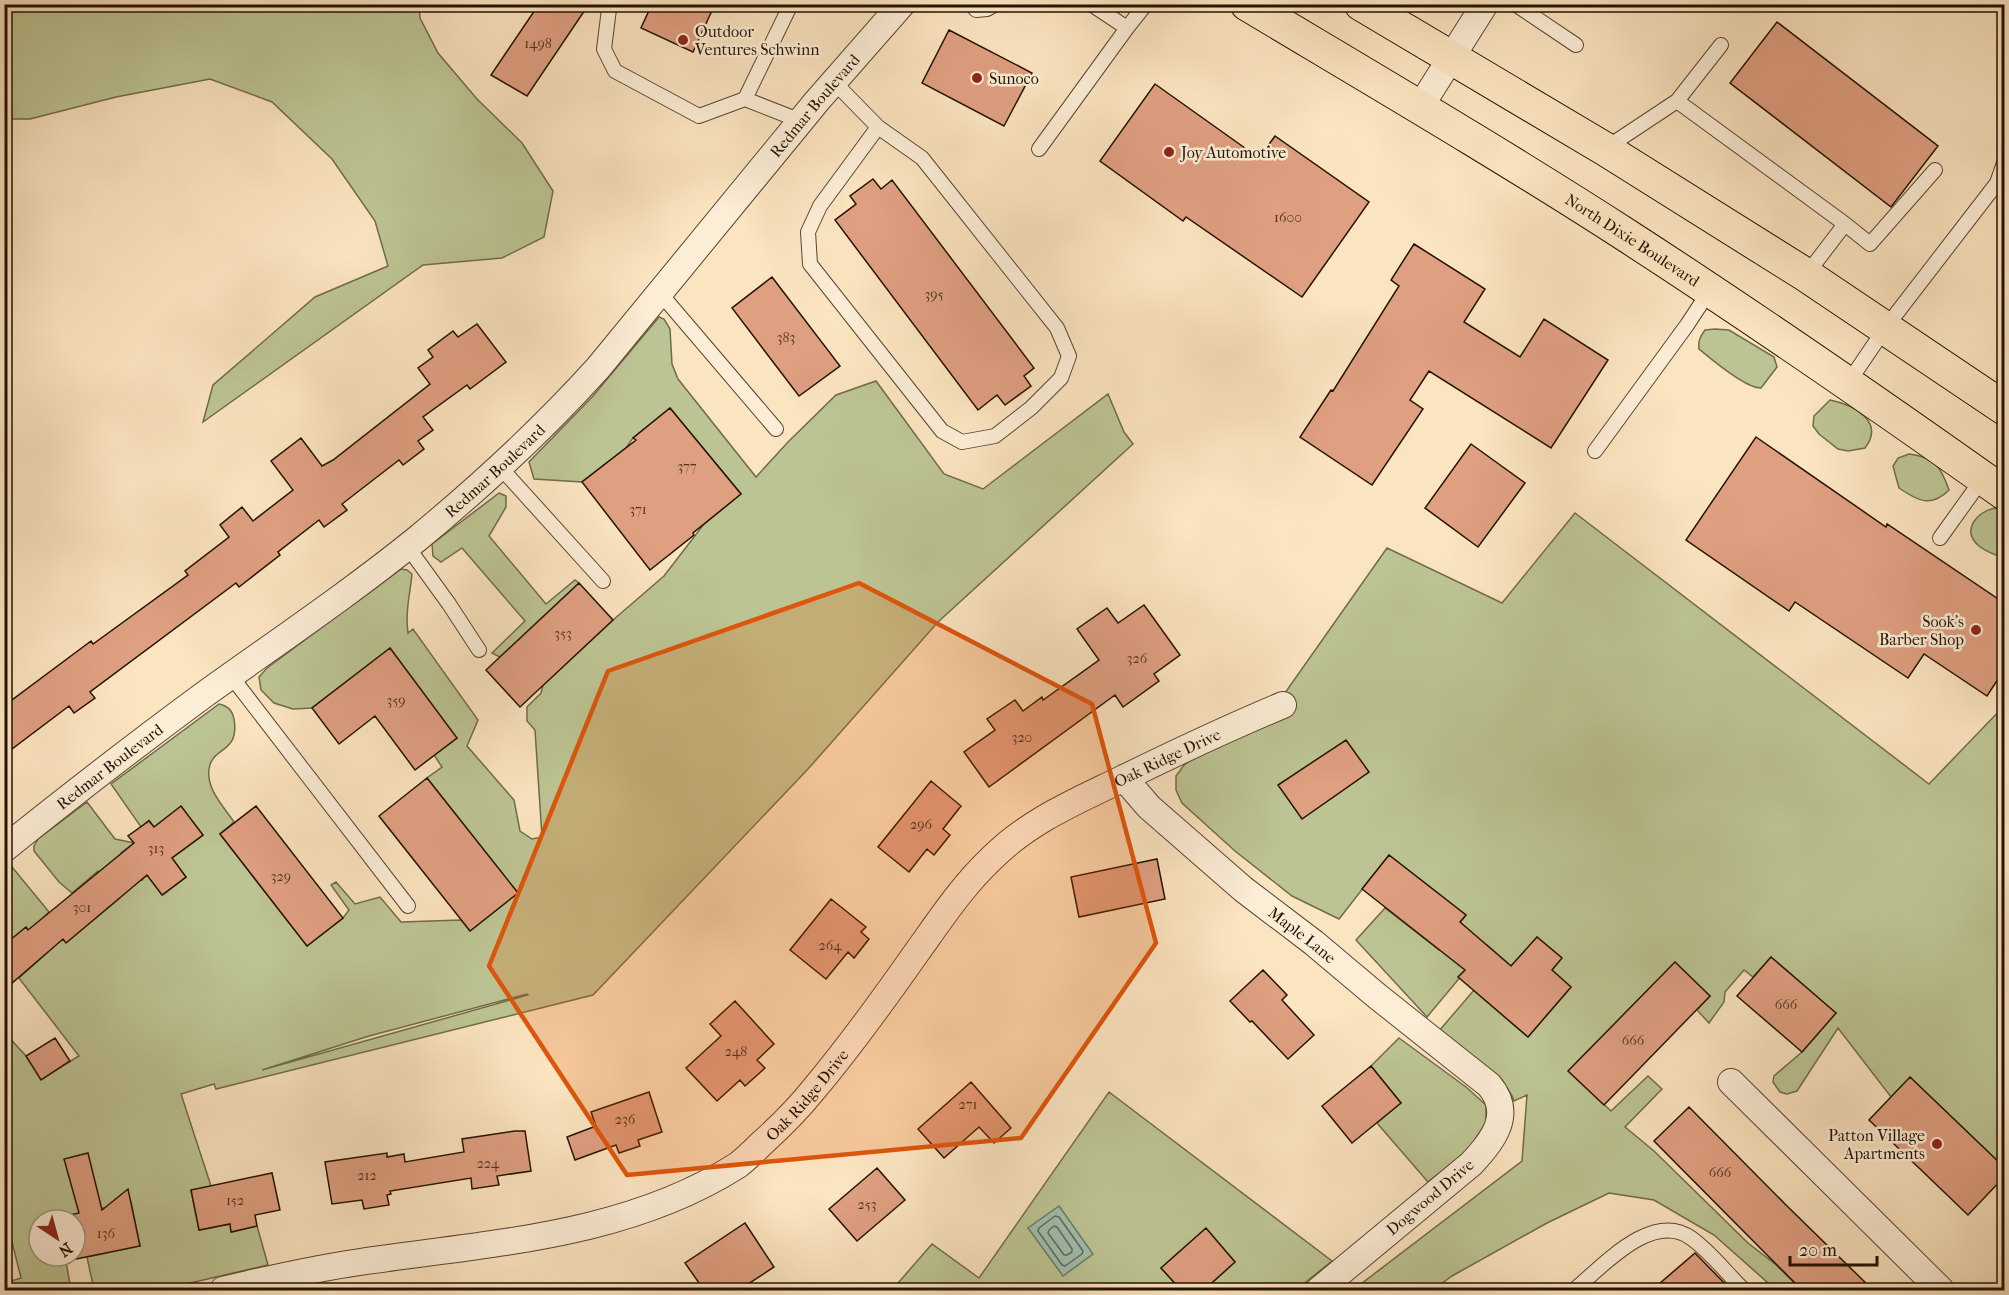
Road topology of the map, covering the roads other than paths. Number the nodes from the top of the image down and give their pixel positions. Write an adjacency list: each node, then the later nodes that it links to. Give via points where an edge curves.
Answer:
1 (601, 4): 17 (lane, via 609,9 604,49 615,71 699,116)
2 (791, 4): 17 (lane)
3 (902, 4): 16 (street, Redmar Boulevard)
4 (971, 4): 5 (lane, via 976,10)
5 (996, 4)
6 (1091, 4): 12 (lane)
7 (1146, 4): 12 (lane)
8 (1247, 4): 19 (highway, North Dixie Boulevard)
9 (1361, 4): 15 (highway)
10 (1485, 4): 15 (street)
11 (1515, 4): 13 (lane)
12 (1127, 28): 22 (lane)
13 (1576, 45)
14 (1721, 45): 18 (lane)
15 (1452, 57): 19 (street); 23 (highway)
16 (834, 82): 20 (street, Redmar Boulevard); 21 (lane)
17 (745, 99): 20 (lane)
18 (1677, 101): 23 (lane); 26 (lane)
19 (1420, 107): 28 (highway, North Dixie Boulevard)
20 (801, 121): 29 (street, Redmar Boulevard)
21 (878, 127): 21 (lane, via 922,158 1057,328 1069,356 1061,378 995,436 962,442 942,431 810,264 808,232 819,206)
22 (1039, 149)
23 (1605, 149): 27 (highway)
24 (2004, 163): 30 (lane, via 1997,183)
25 (1935, 170): 26 (lane, via 1870,244)
26 (1845, 224): 27 (lane)
27 (1806, 274): 30 (highway)
28 (1710, 290): 31 (highway, North Dixie Boulevard); 34 (lane)
29 (660, 292): 33 (lane); 35 (street, Redmar Boulevard, via 598,368)
30 (1886, 327): 31 (lane); 32 (highway)
31 (1848, 383): 36 (highway, North Dixie Boulevard)
32 (2004, 408)
33 (776, 429)
34 (1595, 451)
35 (500, 467): 38 (street, Redmar Boulevard); 39 (lane)
36 (1994, 485): 37 (lane)
37 (1940, 538)
38 (407, 546): 40 (lane); 41 (street, Redmar Boulevard)
39 (603, 581)
40 (479, 650)
41 (231, 676): 44 (street, Redmar Boulevard); 45 (lane)
42 (1283, 705): 43 (street, Oak Ridge Drive)
43 (1124, 778): 47 (street, Maple Lane, via 1149,807 1243,889); 48 (street, Oak Ridge Drive, via 1043,818 990,859 946,911 840,1059 793,1115 740,1164 677,1198 571,1230 300,1272)
44 (4, 849)
45 (408, 906)
46 (1731, 1082): 52 (street)
47 (1489, 1084): 49 (street, Dogwood Drive, via 1501,1107 1499,1125 1489,1145)
48 (223, 1290)
49 (1319, 1290)
50 (1574, 1290): 51 (lane, via 1640,1237 1659,1230 1674,1230 1694,1239)
51 (1744, 1290)
52 (1941, 1290)

